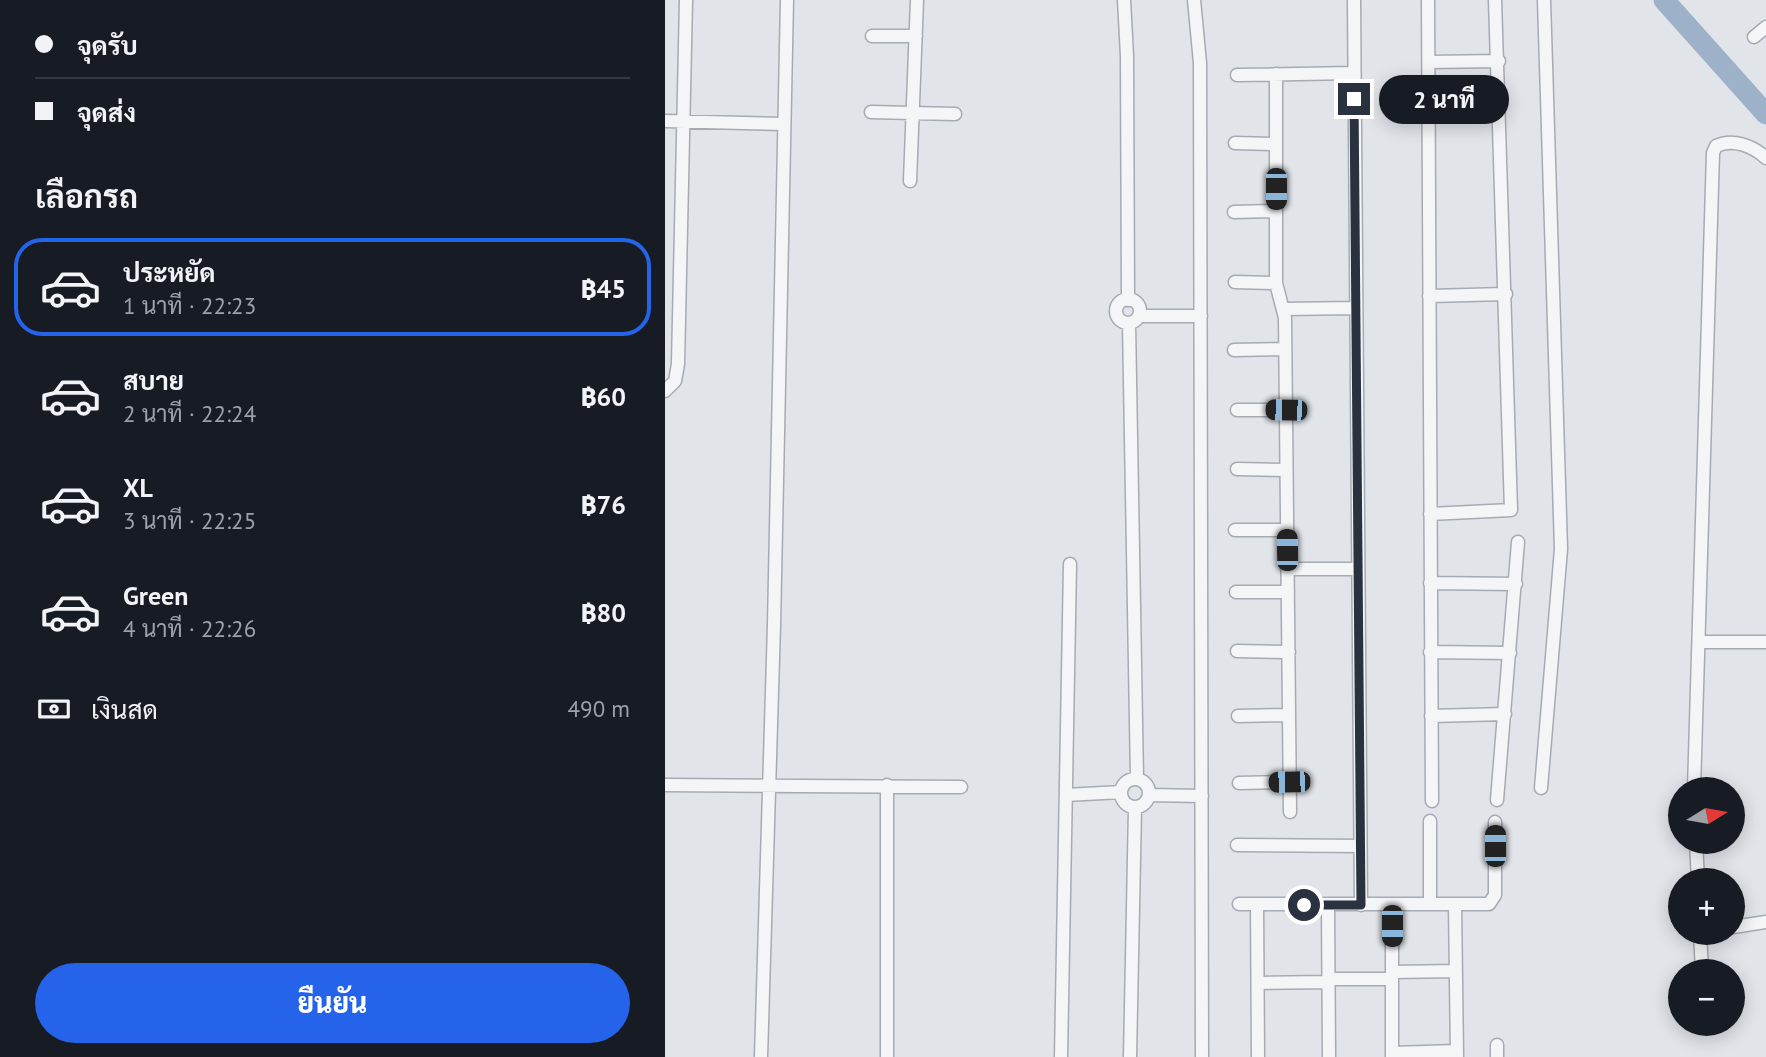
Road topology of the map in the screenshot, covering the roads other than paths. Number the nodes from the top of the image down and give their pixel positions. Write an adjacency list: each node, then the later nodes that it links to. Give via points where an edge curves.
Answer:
1 (686, 0): 23 (street)
2 (786, 0): 24 (street)
3 (917, 0): 12 (street)
4 (1124, 0): 35 (street)
5 (1193, 0): 38 (street, via 1200,63)
6 (1354, 0): 16 (street)
7 (1428, 0): 15 (street)
8 (1495, 0): 14 (street)
9 (1543, 0): 76 (street, via 1561,549)
10 (1766, 27): 13 (street)
11 (872, 36): 12 (street)
12 (916, 36): 20 (street)
13 (1754, 37)
14 (1499, 61): 15 (street); 33 (street)
15 (1429, 62): 34 (street)
16 (1354, 73): 17 (street); 36 (street)
17 (1276, 74): 18 (street); 26 (street)
18 (1237, 75)
19 (871, 112): 20 (street)
20 (914, 112): 21 (street); 28 (street)
21 (955, 114)
22 (665, 121): 23 (street)
23 (686, 121): 24 (street); 42 (street, via 678,364 675,381)
24 (783, 124): 73 (street)
25 (1235, 143): 26 (street)
26 (1276, 144): 29 (street)
27 (1766, 158): 58 (street, via 1730,143 1716,146 1713,153)
28 (910, 181)
29 (1276, 211): 30 (street); 32 (street)
30 (1234, 212)
31 (1235, 282): 32 (street)
32 (1276, 283): 37 (street)
33 (1506, 294): 34 (street); 47 (street, via 1511,510)
34 (1429, 296): 47 (street)
35 (1128, 300): 39 (street, via 1137,304); 39 (street, via 1121,302 1116,313 1118,318)
36 (1355, 308): 37 (street); 53 (street)
37 (1283, 309): 40 (street)
38 (1201, 316): 39 (street); 80 (street)
39 (1134, 320): 69 (street)
40 (1285, 349): 41 (street); 44 (street)
41 (1234, 350)
42 (665, 391)
43 (1237, 410): 44 (street)
44 (1286, 410): 46 (street)
45 (1237, 469): 46 (street)
46 (1286, 470): 49 (street)
47 (1430, 514): 54 (street)
48 (1235, 530): 49 (street)
49 (1287, 530): 52 (street)
50 (1518, 542): 55 (street)
51 (1070, 564): 78 (street)
52 (1287, 569): 53 (street); 57 (street)
53 (1358, 569): 88 (street)
54 (1430, 583): 55 (street); 62 (street)
55 (1516, 584): 63 (street)
56 (1237, 592): 57 (street)
57 (1288, 592): 61 (street)
58 (1699, 642): 59 (street); 68 (street)
59 (1766, 642)
60 (1237, 651): 61 (street)
61 (1289, 652): 65 (street)
62 (1430, 652): 63 (street); 67 (street)
63 (1510, 653): 64 (street)
64 (1505, 714): 67 (street); 81 (street)
65 (1289, 715): 66 (street); 70 (street)
66 (1238, 716)
67 (1431, 716): 82 (street)
68 (1694, 777)
69 (1137, 779): 77 (street, via 1124,784); 79 (street, via 1145,783)
70 (1289, 782): 71 (street); 84 (street)
71 (1239, 783)
72 (665, 785): 73 (street)
73 (769, 785): 74 (street); 104 (street)
74 (887, 785): 75 (street); 105 (street)
75 (961, 787)
76 (1541, 788)
77 (1121, 792): 78 (street); 83 (street, via 1123,801)
78 (1066, 795): 106 (street)
79 (1149, 795): 80 (street); 83 (street)
80 (1202, 796): 108 (street)
81 (1497, 800)
82 (1432, 801)
83 (1135, 808): 107 (street)
84 (1290, 812)
85 (1430, 821): 91 (street)
86 (1495, 822): 92 (street, via 1493,901)
87 (1237, 845): 88 (street)
88 (1360, 846): 94 (street)
89 (1240, 904): 90 (street)
90 (1257, 904): 93 (street); 101 (street)
91 (1430, 904): 92 (street); 95 (street)
92 (1455, 904): 98 (street)
93 (1328, 905): 94 (street); 100 (street)
94 (1361, 905): 95 (street)
95 (1392, 905): 99 (street)
96 (1766, 922): 97 (street)
97 (1745, 925)
98 (1456, 971): 99 (street); 102 (street)
99 (1392, 976): 100 (street); 103 (street)
100 (1328, 980): 101 (street); 110 (street)
101 (1258, 983): 109 (street)
102 (1457, 1054): 103 (street)
103 (1392, 1055)
104 (761, 1057)
105 (887, 1057)
106 (1061, 1057)
107 (1131, 1057)
108 (1202, 1057)
109 (1258, 1057)
110 (1329, 1057)

